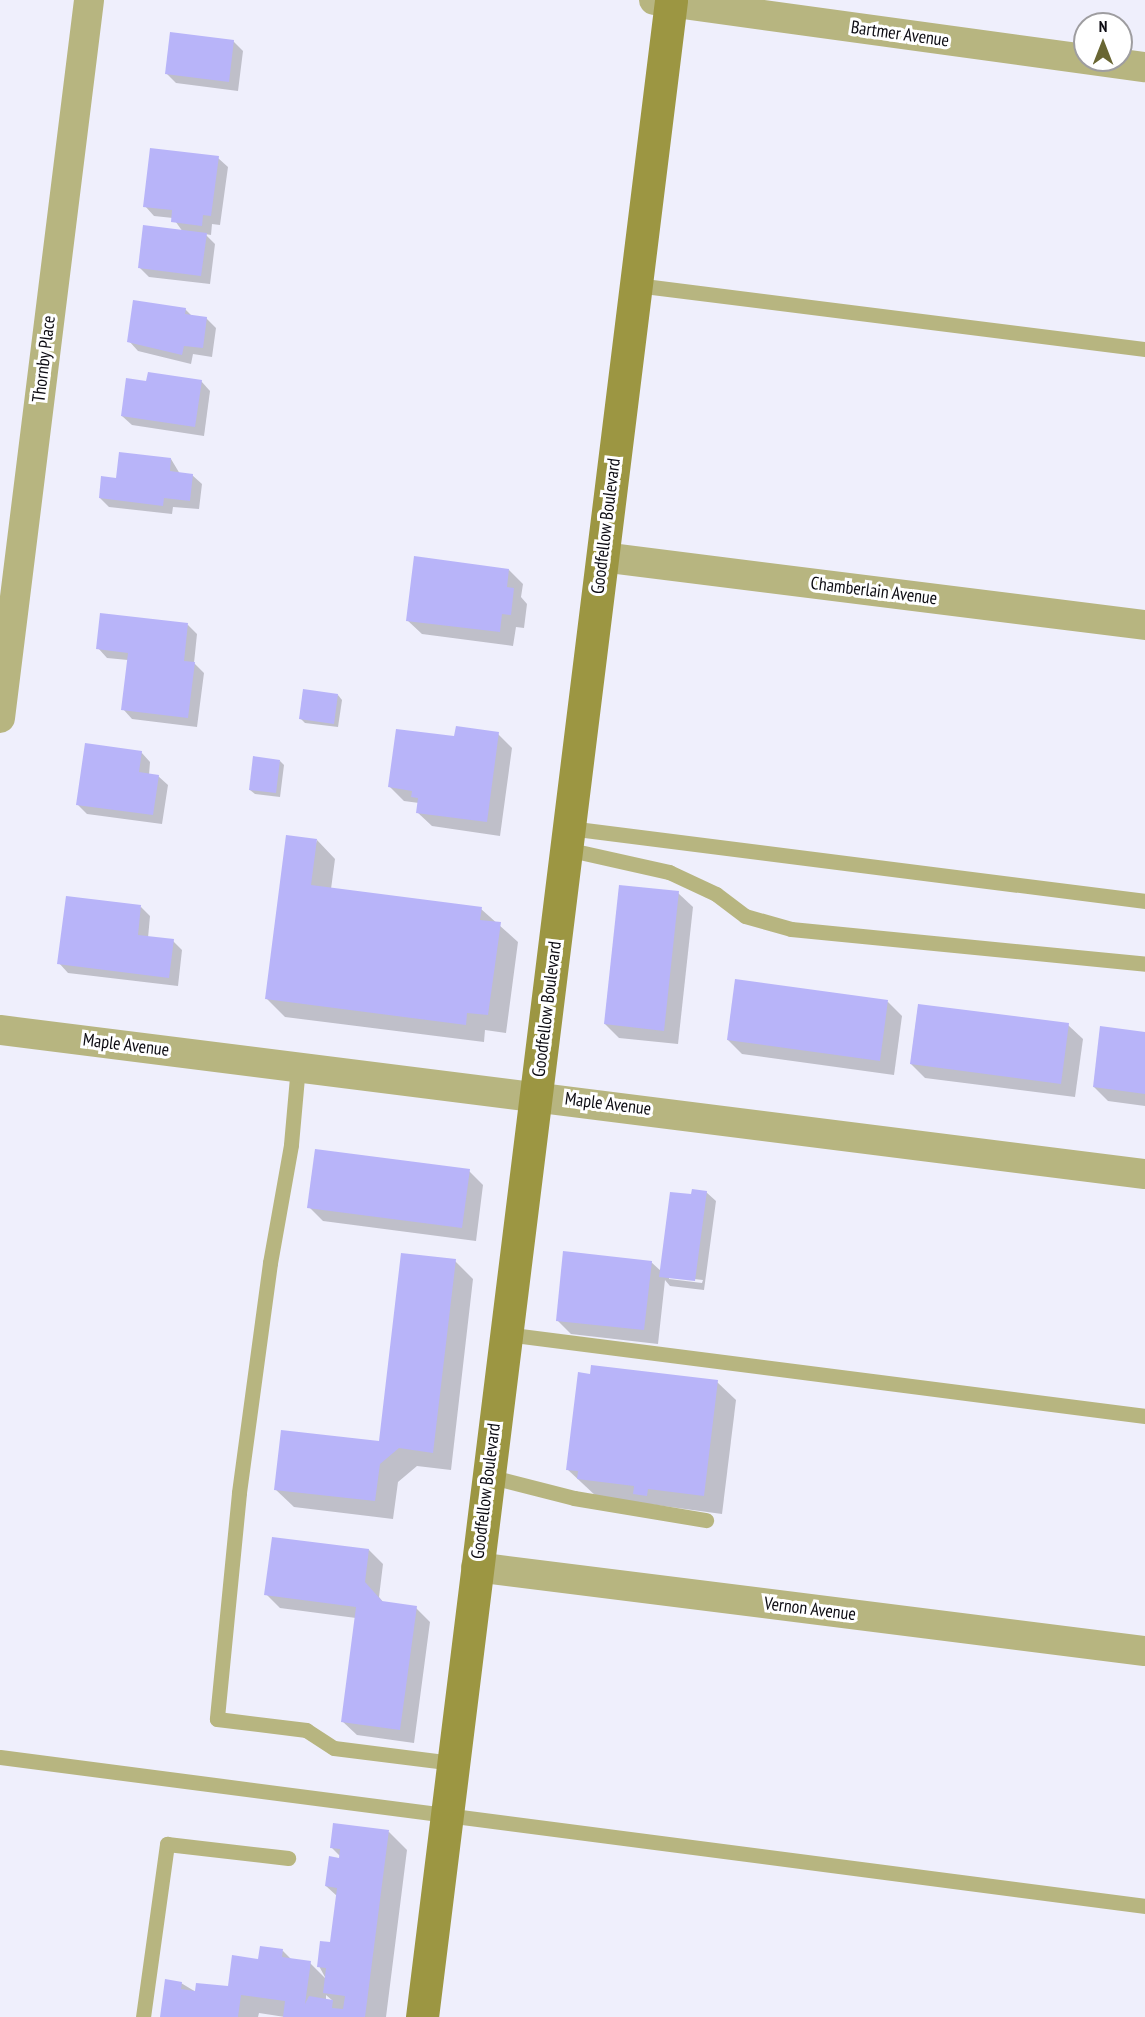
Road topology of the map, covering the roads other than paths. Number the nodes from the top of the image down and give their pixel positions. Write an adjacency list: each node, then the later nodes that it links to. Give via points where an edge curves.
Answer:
1 (89, 0): 8 (street, Thornby Place)
2 (665, 1): 3 (street, Bartmer Avenue); 4 (main road, Goodfellow Boulevard)
3 (1145, 68)
4 (636, 285): 5 (lane); 6 (main road, Goodfellow Boulevard)
5 (1145, 349)
6 (602, 557): 7 (street, Chamberlain Avenue); 9 (main road, Goodfellow Boulevard)
7 (1145, 625)
8 (0, 718)
9 (568, 838): 10 (lane); 11 (lane, via 669,872 716,894 745,916 791,929); 14 (main road, Goodfellow Boulevard)
10 (1145, 901)
11 (1145, 964)
12 (1, 1036): 13 (street, Maple Avenue)
13 (298, 1066): 14 (street, Maple Avenue); 23 (lane, via 291,1145 270,1263 239,1493 217,1719 306,1730 334,1748)
14 (537, 1095): 15 (street, Maple Avenue); 16 (main road, Goodfellow Boulevard)
15 (1145, 1174)
16 (506, 1334): 17 (lane); 18 (main road, Goodfellow Boulevard)
17 (1145, 1416)
18 (488, 1476): 19 (lane, via 574,1498); 20 (main road, Goodfellow Boulevard)
19 (706, 1520)
20 (476, 1567): 21 (street, Vernon Avenue); 23 (main road, Goodfellow Boulevard)
21 (1145, 1651)
22 (0, 1757): 24 (lane)
23 (452, 1763): 24 (main road, Goodfellow Boulevard)
24 (446, 1816): 26 (lane); 28 (main road, Goodfellow Boulevard)
25 (288, 1858): 27 (lane, via 167,1844)
26 (1145, 1906)
27 (143, 2017)
28 (423, 2017)

